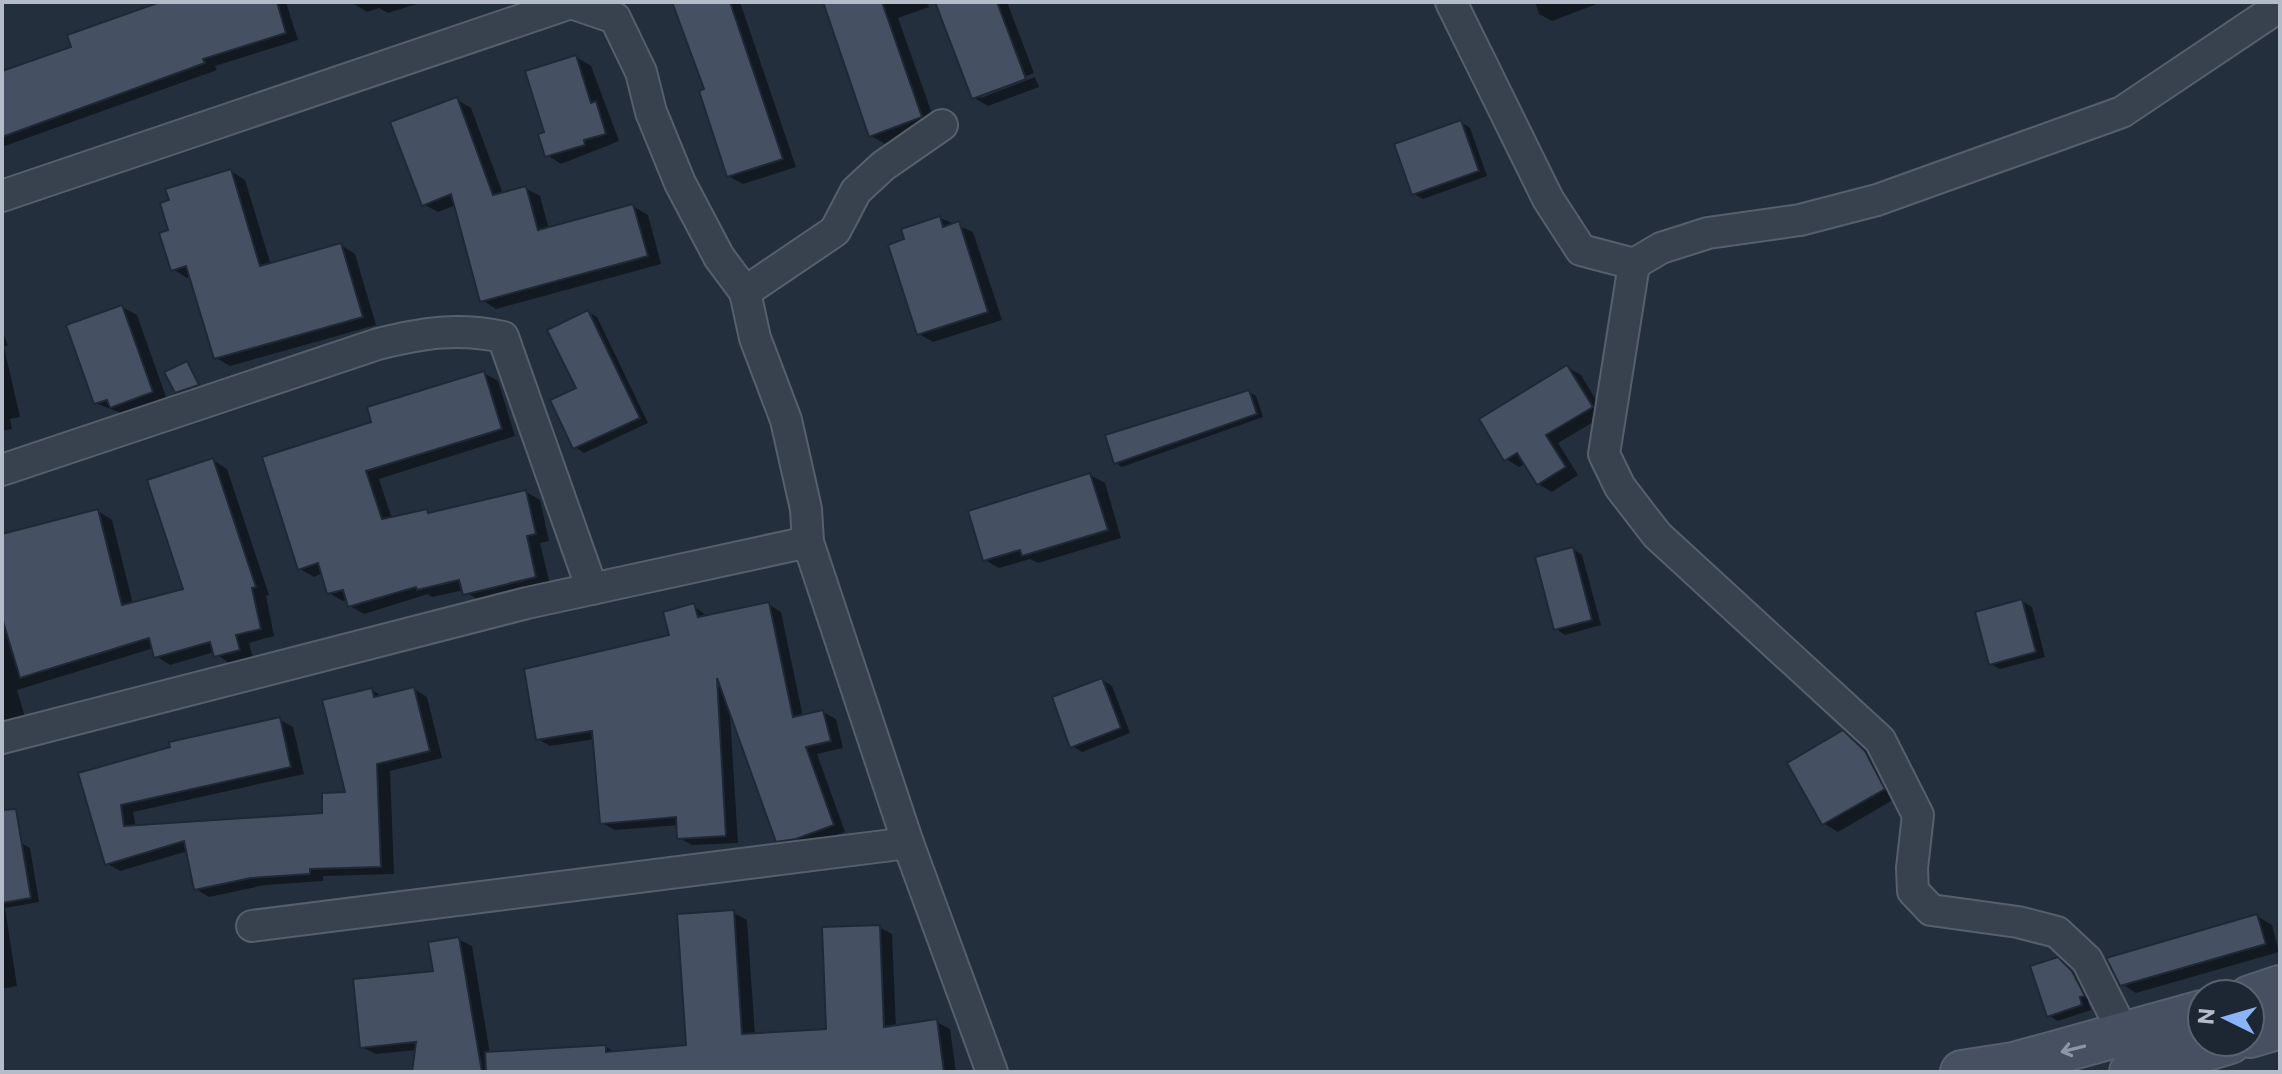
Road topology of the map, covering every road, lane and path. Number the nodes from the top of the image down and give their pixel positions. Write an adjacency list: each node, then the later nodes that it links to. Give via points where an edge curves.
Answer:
1 (1451, 2): 5 (street, via 1548,199 1581,250)
2 (2280, 6): 5 (street, via 2122,112 1877,200 1800,220 1708,233 1661,248)
3 (942, 125): 6 (street, via 856,191 835,231)
4 (2, 196): 6 (street, via 571,3 615,18 641,72 680,183 719,257)
5 (1634, 264): 15 (street, via 1604,454 1620,487 1657,535 1880,740 1918,815 1913,891 1931,910 2057,932 2087,960)
6 (745, 292): 8 (street, via 755,338 786,420)
7 (2, 470): 9 (street, via 378,344 427,331 480,332 503,337)
8 (808, 542): 9 (street); 11 (street)
9 (592, 589): 10 (street)
10 (2, 738)
11 (908, 843): 12 (street); 16 (street)
12 (252, 926)
13 (2186, 1021): 15 (street)
14 (2186, 1047): 15 (street)
15 (2128, 1054): 17 (street, one-way to 17)
16 (992, 1072)
17 (1962, 1072)

